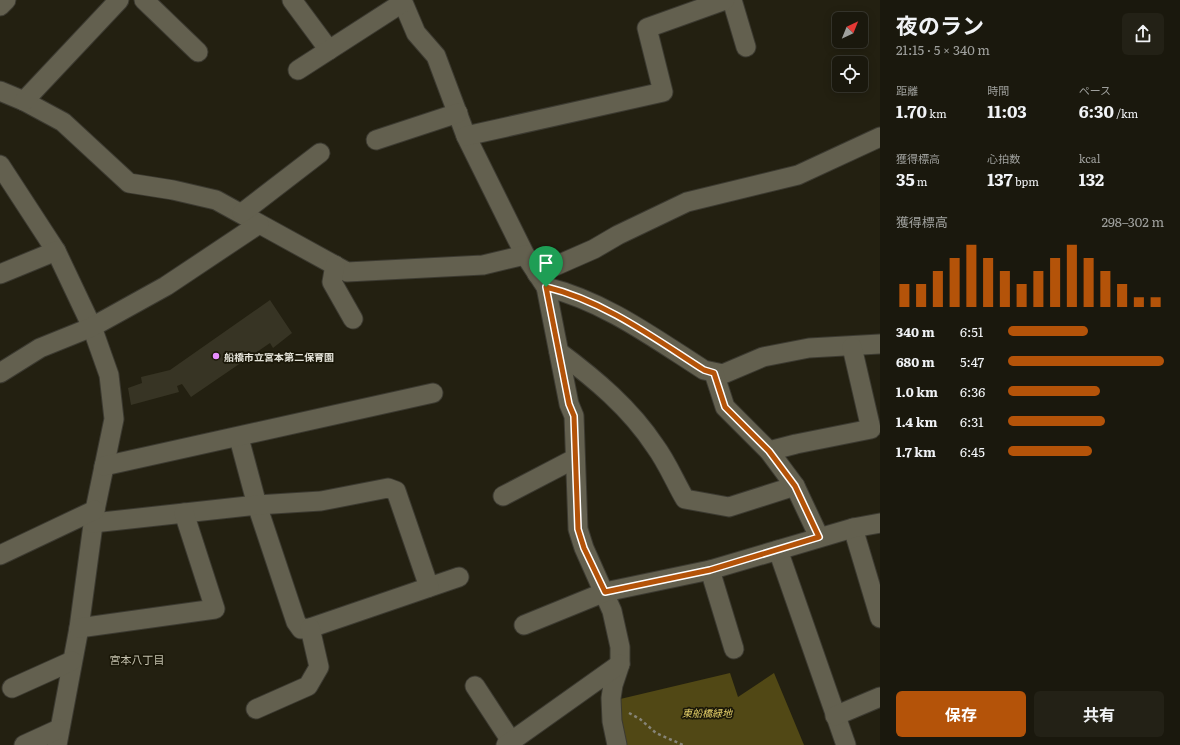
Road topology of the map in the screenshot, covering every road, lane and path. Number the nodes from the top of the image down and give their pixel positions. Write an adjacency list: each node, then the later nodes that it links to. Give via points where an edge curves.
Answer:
1 (6, 0): 8 (street)
2 (119, 0): 14 (street)
3 (144, 0): 11 (street)
4 (292, 0): 10 (street)
5 (725, 0): 16 (street, via 647,28 663,92)
6 (732, 0): 9 (street)
7 (402, 2): 10 (street); 15 (street, via 416,33 436,56)
8 (0, 6)
9 (746, 47)
10 (329, 50): 12 (street)
11 (198, 52)
12 (298, 70)
13 (0, 91): 14 (street)
14 (24, 101): 21 (street, via 63,122 129,182 216,200)
15 (458, 113): 16 (street); 18 (street)
16 (466, 136): 24 (street)
17 (880, 137): 27 (street, via 798,175 687,202 618,234)
18 (376, 140)
19 (320, 153): 21 (street)
20 (0, 165): 23 (street)
21 (242, 214): 22 (street)
22 (259, 224): 25 (street); 29 (street, via 166,286)
23 (56, 251): 26 (street); 29 (street)
24 (525, 256): 25 (street, via 483,265 348,272); 27 (street)
25 (335, 265): 28 (street, via 332,282)
26 (0, 274)
27 (541, 280): 32 (street); 34 (street, via 618,315 704,370)
28 (353, 319)
29 (92, 327): 33 (street, via 40,348); 39 (street, via 109,375 114,420)
30 (880, 344): 31 (street)
31 (852, 347): 34 (street, via 809,348 763,357 723,374); 37 (street, via 871,429)
32 (559, 352): 38 (street, via 569,404 574,416); 40 (street, via 597,381 629,414 655,446 685,499 729,507)
33 (0, 373)
34 (714, 373): 37 (street, via 725,407)
35 (433, 393): 36 (street)
36 (239, 438): 39 (street); 42 (street)
37 (769, 451): 40 (street)
38 (574, 459): 41 (street); 53 (street, via 578,529)
39 (104, 466): 44 (street)
40 (795, 486): 47 (street)
41 (503, 496)
42 (257, 505): 43 (street); 52 (street, via 321,501 388,488 396,491); 57 (street, via 296,622 301,629)
43 (184, 512): 44 (street); 56 (street, via 215,609)
44 (94, 516): 49 (street); 56 (street)
45 (880, 523): 46 (street)
46 (853, 528): 47 (street); 54 (street)
47 (819, 537): 48 (street)
48 (778, 550): 50 (street); 66 (street)
49 (0, 555)
50 (710, 570): 53 (street); 58 (street)
51 (459, 577): 52 (street)
52 (429, 587): 57 (street)
53 (605, 592): 55 (street); 60 (street, via 620,647)
54 (880, 618)
55 (524, 625)
56 (78, 628): 59 (street)
57 (310, 628): 64 (street, via 319,666 308,686)
58 (734, 649)
59 (72, 661): 62 (street); 67 (street)
60 (620, 664): 65 (street, via 613,685); 68 (street)
61 (475, 686): 68 (street)
62 (12, 688)
63 (880, 697): 66 (street)
64 (256, 709)
65 (611, 709): 70 (street); 71 (path, via 626,711 656,733)
66 (835, 716): 72 (street)
67 (58, 737): 69 (street)
68 (509, 743)
69 (24, 745)
70 (616, 745)
71 (683, 745)
72 (846, 745)

